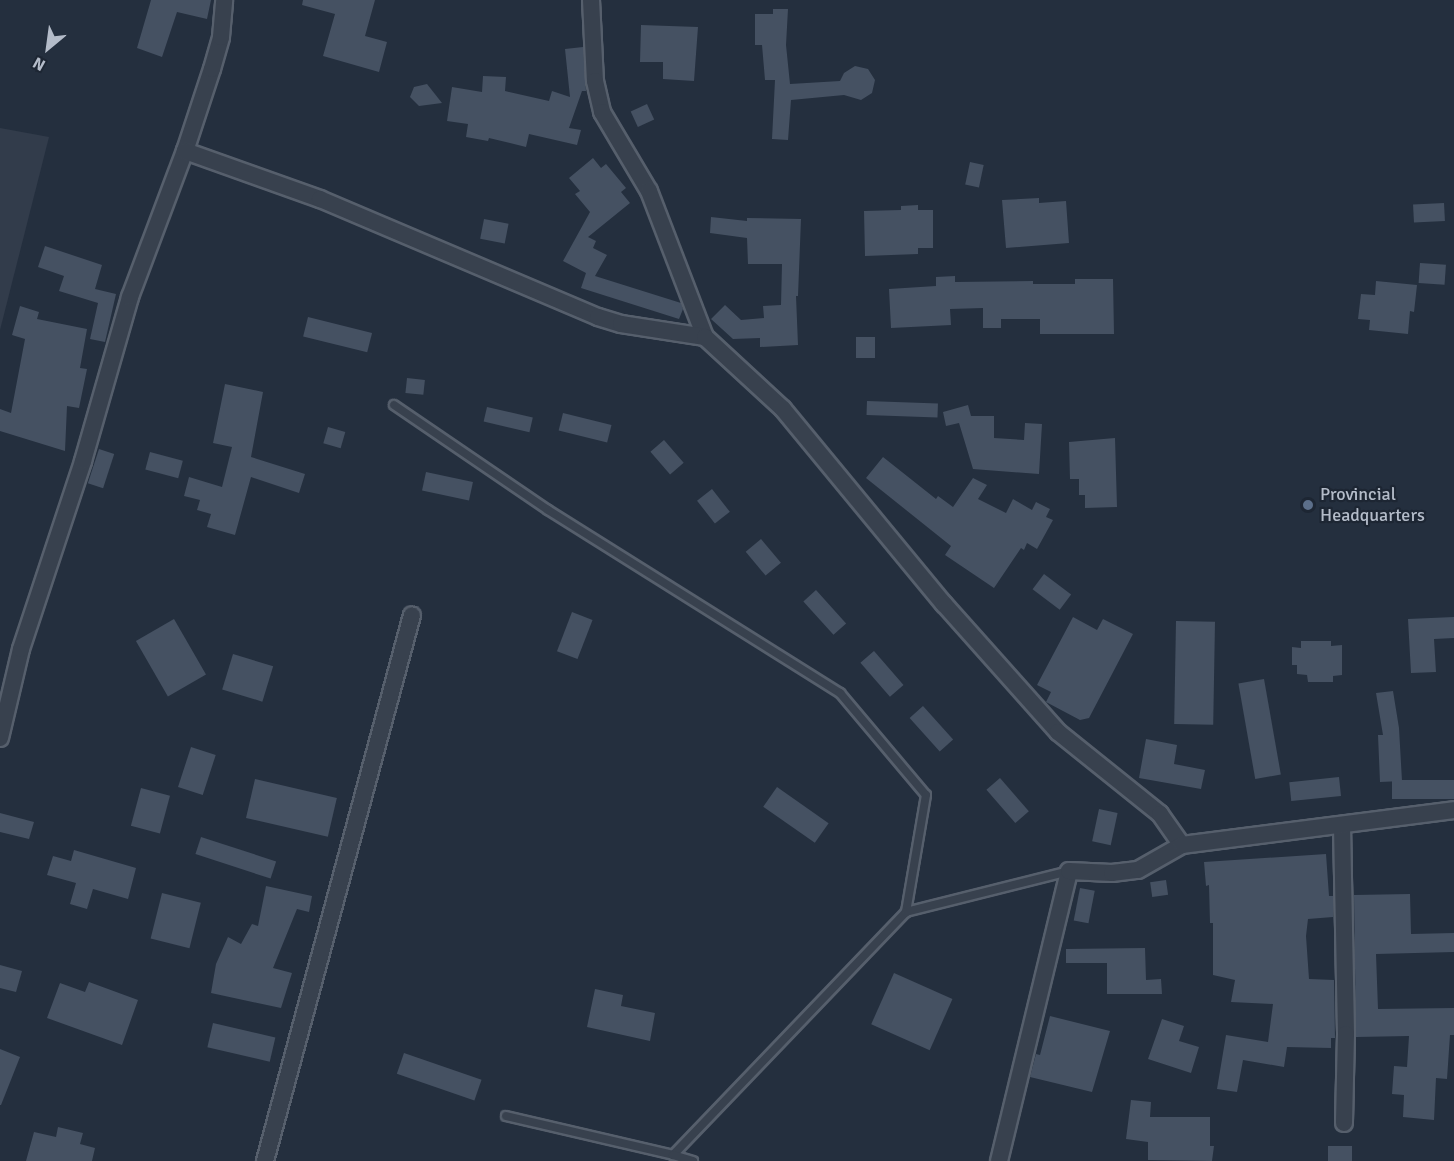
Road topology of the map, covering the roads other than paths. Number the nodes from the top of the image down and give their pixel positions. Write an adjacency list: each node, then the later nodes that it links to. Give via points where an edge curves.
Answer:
1 (224, 0): 3 (street, via 212,69)
2 (591, 0): 4 (street, via 595,81 602,112 649,190)
3 (185, 151): 4 (street, via 320,199 598,317); 7 (street, via 130,297 83,461 21,649)
4 (705, 337): 10 (street, via 783,409 944,604 1058,732 1160,814)
5 (394, 405): 12 (lane, via 548,510 840,693 926,795)
6 (412, 615): 16 (street)
7 (0, 738)
8 (1454, 810): 9 (street)
9 (1342, 825): 10 (street); 14 (street)
10 (1182, 845): 11 (street, via 1138,870)
11 (1070, 871): 12 (lane); 18 (street)
12 (906, 912): 15 (lane)
13 (506, 1116): 15 (lane)
14 (1344, 1123)
15 (673, 1155): 17 (lane)
16 (265, 1161)
17 (693, 1161)
18 (999, 1161)

